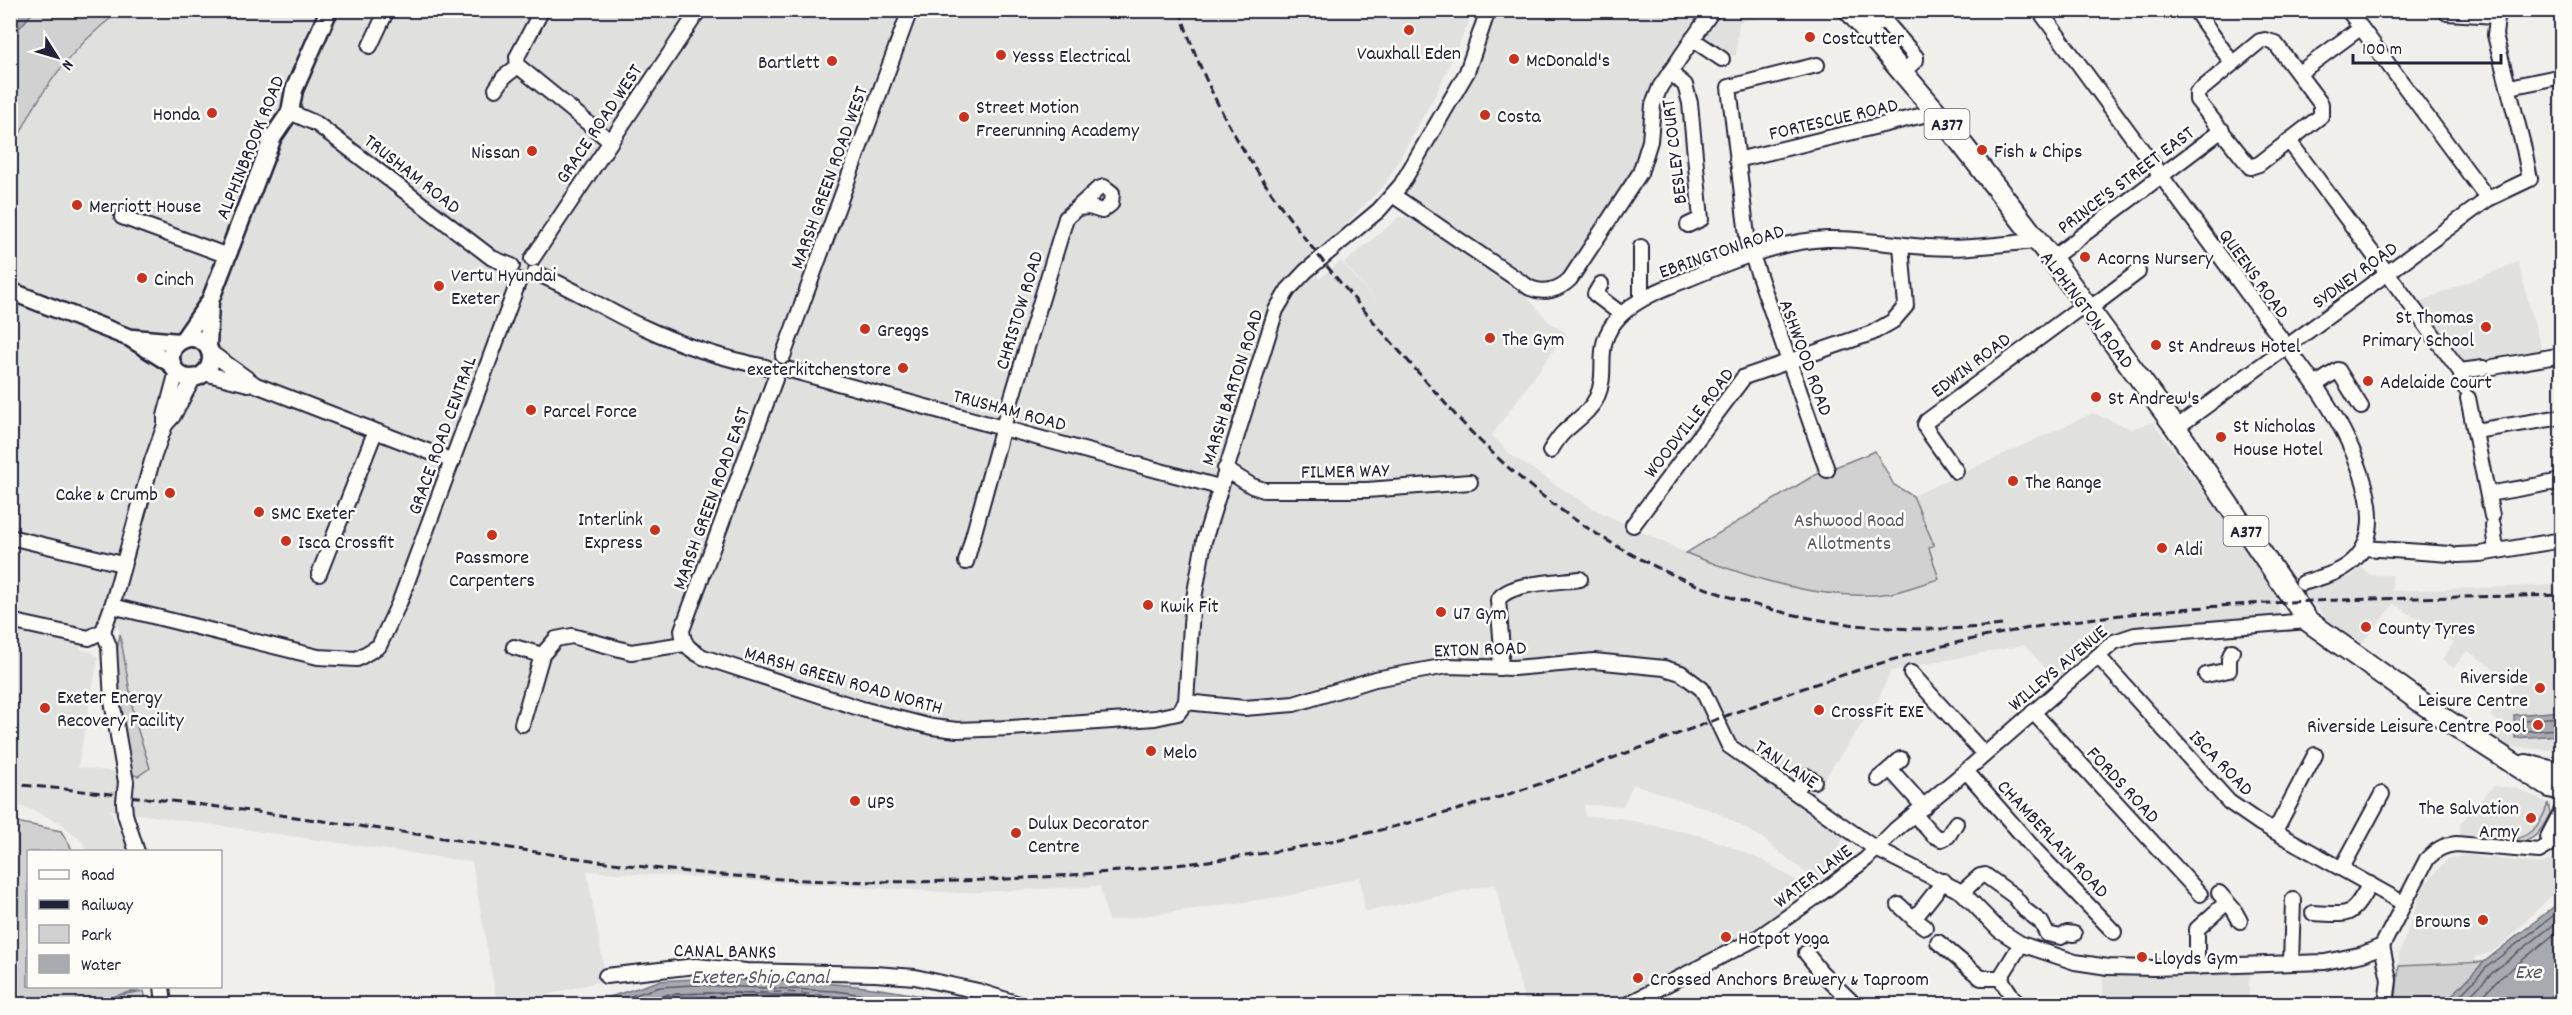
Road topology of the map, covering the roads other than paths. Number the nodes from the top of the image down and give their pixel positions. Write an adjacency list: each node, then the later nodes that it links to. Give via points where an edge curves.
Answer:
1 (329, 10): 26 (main road, ALPHINBROOK ROAD, via 294,90)
2 (542, 10): 20 (street, via 517,57)
3 (699, 10): 29 (street, GRACE ROAD WEST)
4 (910, 10): 61 (street, MARSH GREEN ROAD WEST)
5 (1488, 10): 33 (street, MARSH BARTON ROAD, via 1467,72)
6 (1849, 10): 27 (highway, ALPHINGTON ROAD / A377)
7 (2039, 10): 32 (street, QUEENS ROAD)
8 (2195, 10): 18 (street)
9 (2348, 10): 14 (street)
10 (1712, 11): 15 (street)
11 (382, 12): 16 (street)
12 (2456, 13): 13 (street)
13 (2497, 13): 24 (street, via 2495,35)
14 (2360, 28): 22 (street); 34 (street)
15 (1692, 39): 17 (street); 21 (street)
16 (370, 46)
17 (1722, 59)
18 (2232, 63): 22 (street, via 2260,41 2271,41); 28 (street, via 2197,93 2198,100)
19 (1817, 65): 31 (street, ASHWOOD ROAD, via 1729,87)
20 (518, 66): 25 (street); 29 (street)
21 (1670, 72): 33 (street, via 1653,105 1650,141 1640,173 1570,279 1555,289 1530,288); 37 (street, BESLEY COURT, via 1685,85 1690,103 1701,219)
22 (2299, 74): 30 (street, via 2321,104 2322,113)
23 (2562, 76): 24 (street)
24 (2510, 87): 34 (street, SYDNEY ROAD, via 2531,176)
25 (496, 89)
26 (290, 112): 42 (main road, ALPHINBROOK ROAD, via 273,137); 45 (street, TRUSHAM ROAD, via 317,124 492,258)
27 (1936, 112): 31 (street, FORTESCUE ROAD); 38 (highway, ALPHINGTON ROAD / A377)
28 (2222, 130): 30 (street, via 2250,167); 32 (street, PRINCE'S STREET EAST)
29 (610, 141): 43 (street, GRACE ROAD WEST)
30 (2289, 141): 48 (street)
31 (1737, 160): 41 (street, ASHWOOD ROAD)
32 (2160, 176): 44 (street, PRINCE'S STREET EAST); 58 (street, QUEENS ROAD)
33 (1394, 196): 80 (street, MARSH BARTON ROAD, via 1306,272 1282,298)
34 (2493, 197): 48 (street, SYDNEY ROAD)
35 (1077, 208): 74 (street, CHRISTOW ROAD, via 1066,218)
36 (122, 217): 42 (street)
37 (1688, 225)
38 (2036, 241): 39 (street, EBRINGTON ROAD, via 1959,248); 44 (highway, ALPHINGTON ROAD / A377)
39 (1901, 245): 41 (street, EBRINGTON ROAD, via 1828,239); 62 (street, WOODVILLE ROAD, via 1906,306 1901,314 1872,333)
40 (1641, 247): 52 (street)
41 (1751, 255): 52 (street, EBRINGTON ROAD); 62 (street, ASHWOOD ROAD)
42 (228, 256): 53 (main road, ALPHINBROOK ROAD)
43 (532, 259): 45 (street, via 518,258); 47 (street)
44 (2051, 259): 54 (highway, ALPHINGTON ROAD / A377)
45 (512, 266): 49 (street)
46 (2138, 272): 54 (street)
47 (535, 273): 49 (street, via 530,279); 63 (street, via 642,327)
48 (2387, 274): 58 (street, SYDNEY ROAD); 66 (street)
49 (519, 280): 79 (street, GRACE ROAD CENTRAL)
50 (1601, 284): 55 (street, via 1594,294)
51 (10, 291): 56 (main road)
52 (1641, 300): 55 (street, EBRINGTON ROAD)
53 (210, 301): 57 (main road, ALPHINBROOK ROAD); 59 (main road, ALPHINBROOK ROAD)
54 (2087, 306): 75 (highway, ALPHINGTON ROAD / A377); 82 (street, EDWIN ROAD, via 1927,421 1927,430)
55 (1621, 314): 78 (street, EBRINGTON ROAD, via 1602,349 1602,379 1596,399)
56 (130, 338): 57 (main road); 64 (main road)
57 (182, 341): 59 (main road, via 200,340); 64 (main road, via 173,350)
58 (2286, 348): 70 (street, QUEENS ROAD); 75 (street, SYDNEY ROAD)
59 (209, 350): 67 (main road, via 211,361); 69 (street)
60 (2562, 355): 66 (street)
61 (783, 356): 63 (street, via 772,357); 65 (street, via 790,363)
62 (1787, 363): 81 (street, ASHWOOD ROAD); 87 (street, WOODVILLE ROAD, via 1744,377)
63 (766, 367): 68 (street)
64 (175, 368): 67 (main road, via 185,376); 73 (street)
65 (790, 370): 68 (street, via 784,378); 74 (street, TRUSHAM ROAD)
66 (2460, 371): 76 (street)
67 (199, 375): 69 (street); 73 (street)
68 (775, 379): 101 (street, MARSH GREEN ROAD EAST)
69 (256, 385): 77 (street)
70 (2315, 386): 71 (street, via 2338,370); 90 (street, QUEENS ROAD, via 2338,422 2364,485 2370,512)
71 (2361, 407)
72 (2562, 417): 76 (street)
73 (165, 425): 93 (street)
74 (1003, 427): 85 (street, TRUSHAM ROAD); 92 (street, CHRISTOW ROAD)
75 (2176, 428): 99 (highway, ALPHINGTON ROAD / A377)
76 (2475, 431): 86 (street)
77 (375, 432): 79 (street); 94 (street)
78 (1550, 451)
79 (453, 461): 97 (street, GRACE ROAD CENTRAL, via 385,637 362,657 318,657)
80 (1225, 469): 84 (street, FILMER WAY, via 1264,489 1367,490); 85 (street, MARSH BARTON ROAD)
81 (1827, 471)
82 (1956, 471)
83 (2562, 481): 86 (street)
84 (1470, 482)
85 (1220, 487): 110 (street, MARSH BARTON ROAD, via 1204,542 1192,610)
86 (2488, 494): 91 (street)
87 (1633, 525)
88 (10, 537): 93 (street)
89 (2562, 540): 91 (street)
90 (2364, 548): 91 (street, via 2454,555); 96 (street, via 2345,567)
91 (2496, 551)
92 (966, 562)
93 (122, 564): 97 (street)
94 (319, 574)
95 (1580, 579): 106 (street, via 1514,588 1501,594)
96 (2303, 583)
97 (112, 606): 100 (street)
98 (10, 621): 100 (street, via 89,638)
99 (2308, 621): 102 (street, WILLEYS AVENUE, via 2270,624); 120 (highway, A377, via 2446,720)
100 (103, 632): 130 (street, bridge, via 109,646 112,701 126,782 125,814)
101 (683, 637): 104 (street, via 631,652 565,636 556,639); 110 (street, MARSH GREEN ROAD NORTH, via 703,657 906,722 940,728 1011,728 1155,718 1178,713)
102 (2232, 640): 105 (street, WILLEYS AVENUE, via 2126,637); 108 (street, via 2229,670)
103 (514, 647): 104 (street)
104 (542, 655): 112 (street)
105 (2098, 656): 111 (street, WILLEYS AVENUE); 127 (street, ISCA ROAD, via 2229,802)
106 (1499, 668): 109 (street, EXTON ROAD, via 1594,661 1630,663 1681,673); 110 (street, EXTON ROAD, via 1447,666 1417,670 1350,685 1294,704 1244,708)
107 (1911, 673): 113 (street)
108 (2206, 675)
109 (1702, 689): 121 (street, TAN LANE, via 1729,746)
110 (1186, 702)
111 (2033, 712): 113 (street, WILLEYS AVENUE); 136 (street, FORDS ROAD, via 2193,878)
112 (522, 724)
113 (1984, 754): 117 (street, WILLEYS AVENUE)
114 (2315, 755): 127 (street)
115 (1901, 759): 116 (street)
116 (1890, 769): 118 (street); 123 (street)
117 (1966, 771): 123 (street, WILLEYS AVENUE); 142 (street, CHAMBERLAIN ROAD)
118 (1878, 779)
119 (1814, 781): 121 (street, via 1806,776)
120 (2559, 788)
121 (1796, 791): 129 (street, TAN LANE)
122 (2382, 794): 132 (street)
123 (1919, 810): 125 (street, via 1933,835 1941,839 1948,836); 129 (street, WILLEYS AVENUE)
124 (2562, 810): 131 (street, via 2542,845)
125 (1956, 823)
126 (2562, 830): 131 (street, via 2548,846)
127 (2275, 831): 132 (street, ISCA ROAD)
128 (2562, 837): 131 (street, via 2543,855)
129 (1876, 849): 133 (street, WATER LANE); 155 (street, WATER LANE, via 1759,937)
130 (136, 850)
131 (2528, 851): 138 (street, via 2444,846 2427,859)
132 (2342, 868): 134 (street, ISCA ROAD)
133 (1944, 881): 135 (street, WATER LANE); 139 (street, via 1920,923)
134 (2370, 884): 138 (street, ISCA ROAD); 140 (street, via 2355,911 2345,915)
135 (1962, 892): 143 (street, via 1985,875 2014,896 2041,922 2047,934); 145 (street, WATER LANE, via 1999,930)
136 (2200, 894)
137 (2293, 900): 148 (street)
138 (2403, 903): 146 (street)
139 (1899, 905)
140 (2313, 913)
141 (2240, 921): 149 (street, via 2223,898 2197,929)
142 (2114, 932)
143 (2074, 934)
144 (1938, 942): 151 (street, via 1981,978)
145 (2021, 945): 149 (street, WATER LANE, via 2097,965); 151 (street)
146 (2382, 946): 148 (street, WATER LANE, via 2344,960); 158 (street, via 2389,980)
147 (1806, 953): 156 (street)
148 (2291, 963): 149 (street, WATER LANE)
149 (2197, 967)
150 (606, 976): 154 (street, CANAL BANKS, via 696,966 875,974 915,977)
151 (2000, 978): 157 (street)
152 (162, 988): 153 (street)
153 (164, 1005)
154 (1019, 1005)
155 (1628, 1005)
156 (1854, 1005)
157 (2017, 1005)
158 (2386, 1005)

